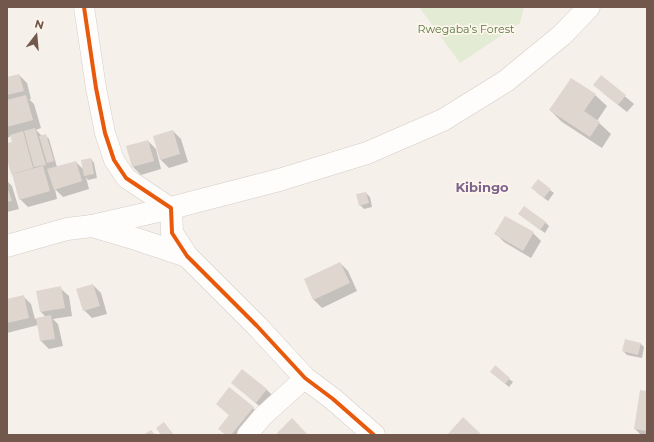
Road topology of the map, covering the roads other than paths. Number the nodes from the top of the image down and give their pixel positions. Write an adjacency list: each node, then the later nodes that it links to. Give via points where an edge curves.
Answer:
1 (84, 7): 3 (street, via 99,103 114,160 126,178)
2 (589, 7): 3 (main road, via 562,35 506,81 443,120 367,153 279,180)
3 (171, 208): 4 (main road); 6 (main road, via 172,233)
4 (92, 226): 5 (main road, via 67,229); 6 (main road)
5 (7, 246)
6 (187, 256): 7 (main road)
7 (305, 378): 8 (street, via 263,416); 9 (main road)
8 (247, 435)
9 (374, 435)

